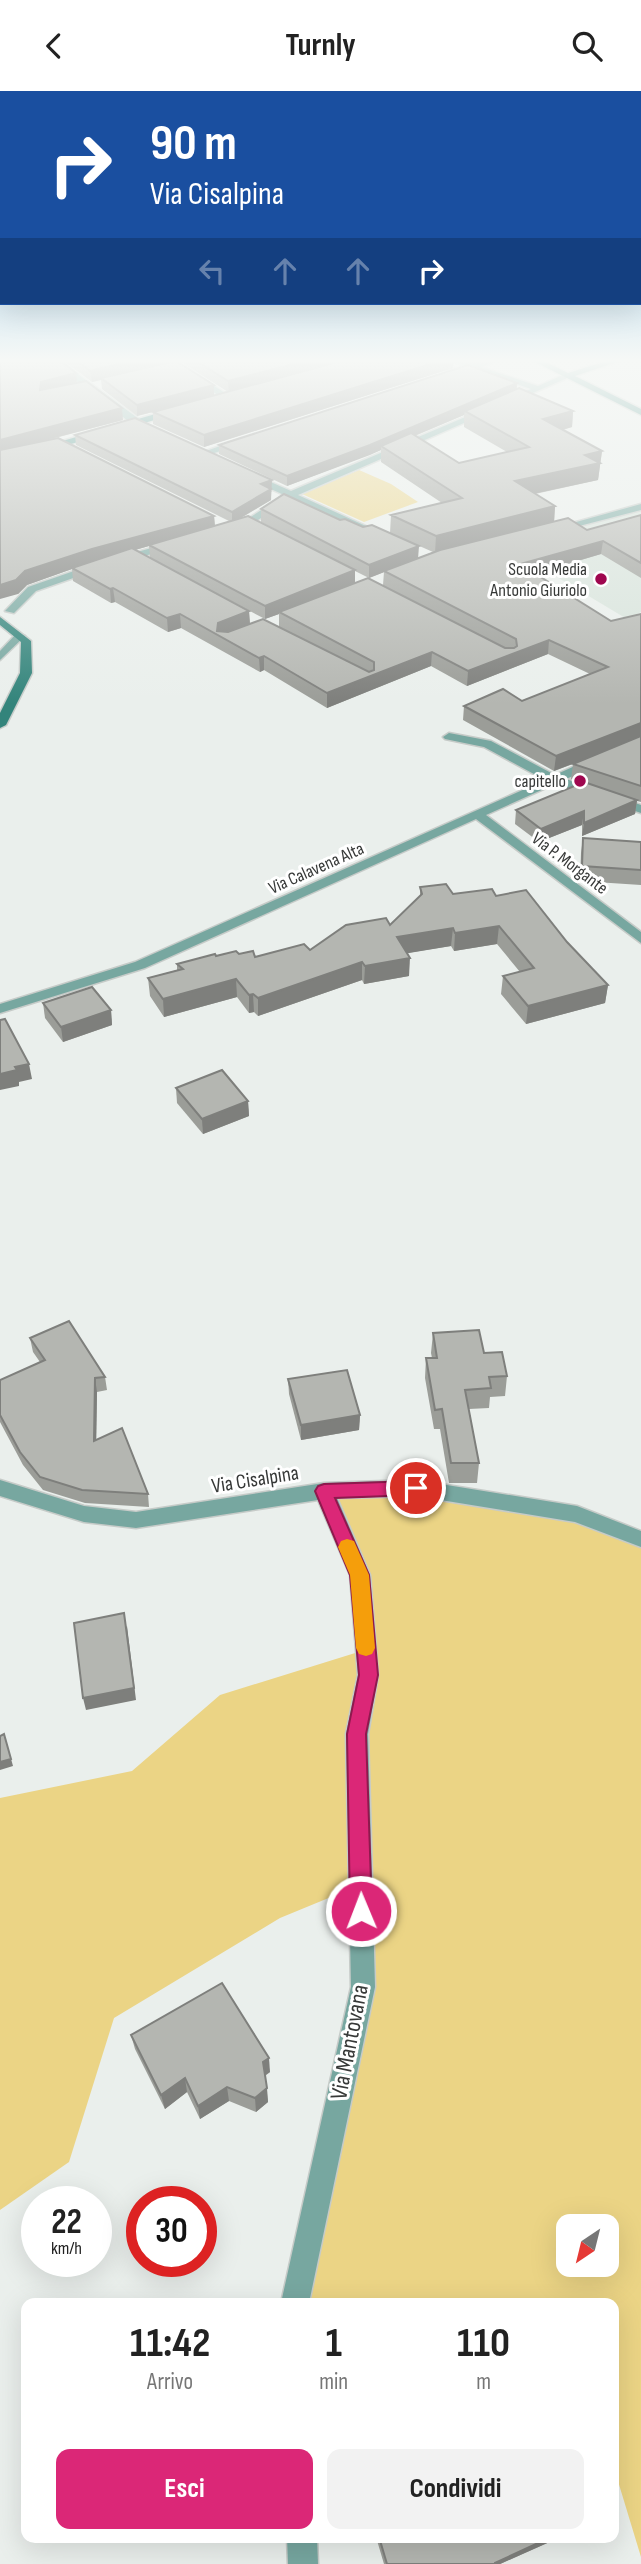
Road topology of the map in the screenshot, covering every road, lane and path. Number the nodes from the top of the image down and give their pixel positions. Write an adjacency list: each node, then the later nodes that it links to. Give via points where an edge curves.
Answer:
1 (243, 473): 3 (street)
2 (340, 473): 3 (street)
3 (290, 495): 5 (street); 8 (street)
4 (641, 507): 9 (street)
5 (248, 522): 6 (street); 7 (street)
6 (218, 528)
7 (261, 529)
8 (374, 532)
9 (540, 533)
10 (182, 543): 11 (street)
11 (134, 556): 12 (street); 13 (street, via 32,589)
12 (146, 562)
13 (10, 611)
14 (0, 620): 15 (street)
15 (20, 636): 16 (street); 17 (street, via 26,641 26,673)
16 (0, 657)
17 (0, 725)
18 (449, 737): 20 (street, via 487,744)
19 (603, 758): 20 (street, Via Calavena Alta)
20 (553, 779): 21 (street); 22 (street, Via Calavena Alta)
21 (641, 810)
22 (478, 815): 23 (street, Via P. Morgante); 24 (street, Via Calavena Alta, via 140,965)
23 (641, 939)
24 (0, 1009)
25 (0, 1488): 26 (street, Via Cisalpina, via 85,1514 136,1520)
26 (324, 1491): 27 (street, Via Cisalpina, via 416,1488 577,1514); 28 (street, Via Mantovana, via 359,1575 368,1675 357,1734 363,1987)
27 (641, 1538)
28 (296, 2298)
29 (302, 2543): 30 (street)
30 (303, 2564)

